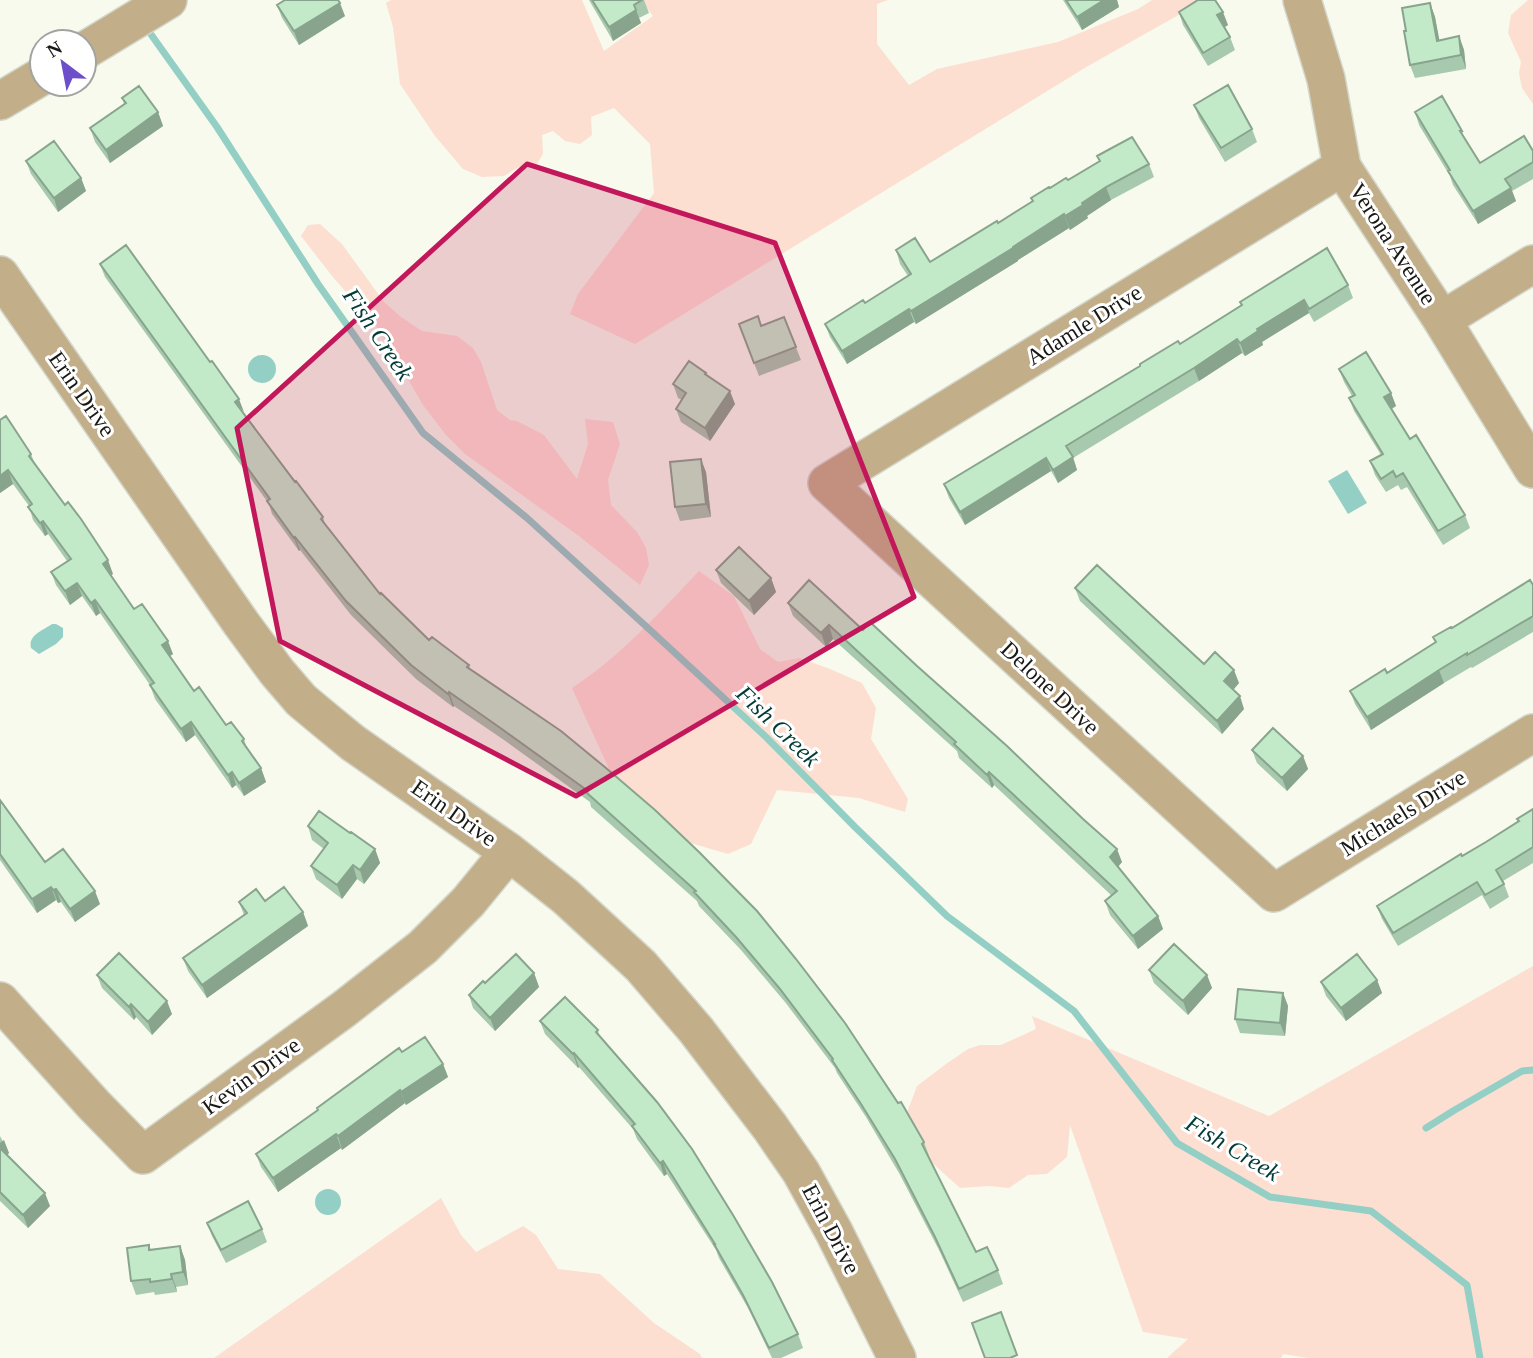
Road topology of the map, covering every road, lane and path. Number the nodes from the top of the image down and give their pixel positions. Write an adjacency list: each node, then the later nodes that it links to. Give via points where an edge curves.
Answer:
1 (1301, 0): 6 (street, Verona Avenue, via 1326,79)
2 (164, 3): 3 (street)
3 (98, 42)
4 (28, 85): 5 (street)
5 (0, 102)
6 (1342, 167): 9 (street, Verona Avenue); 11 (street, Adamle Drive)
7 (1533, 264): 9 (street)
8 (0, 275): 13 (street, Erin Drive, via 277,672 301,699 354,743)
9 (1442, 320): 10 (street, Verona Avenue)
10 (1533, 469)
11 (827, 483): 14 (street, Delone Drive)
12 (1533, 733): 14 (street, Michaels Drive)
13 (509, 852): 15 (street, Kevin Drive, via 424,947 144,1155); 16 (street, Erin Drive, via 639,964 696,1030 801,1172)
14 (1274, 893)
15 (0, 1001)
16 (897, 1358)

